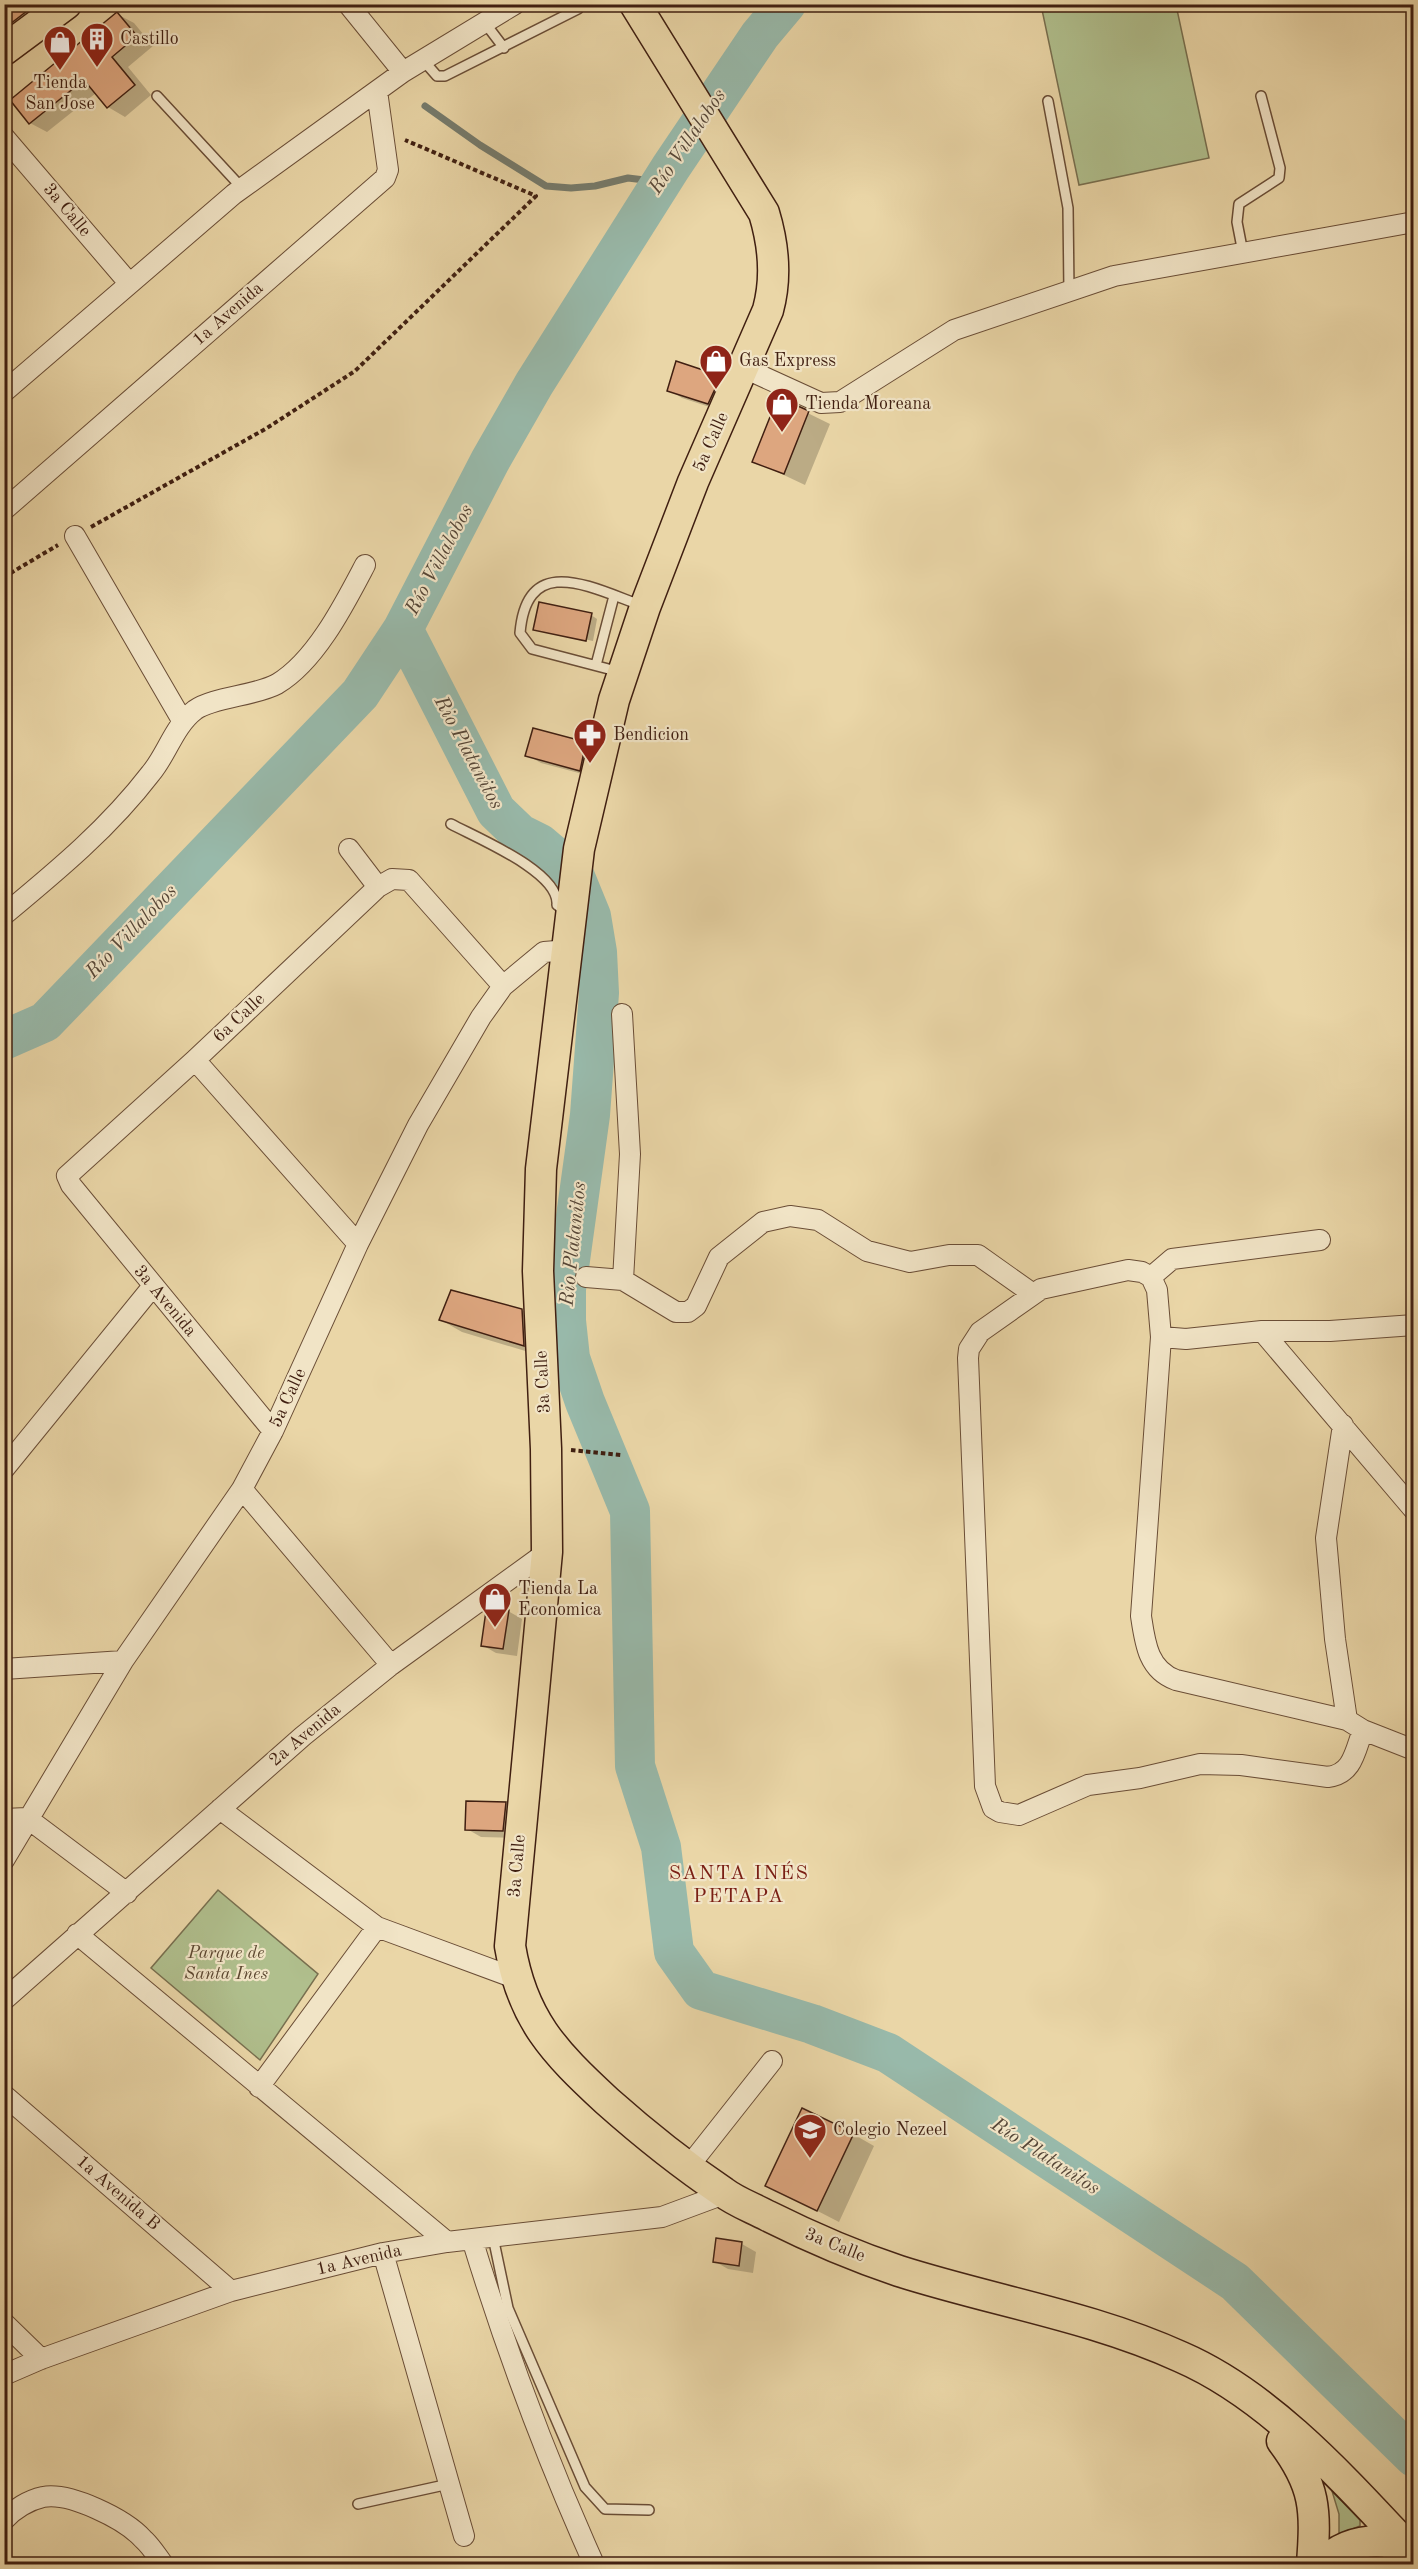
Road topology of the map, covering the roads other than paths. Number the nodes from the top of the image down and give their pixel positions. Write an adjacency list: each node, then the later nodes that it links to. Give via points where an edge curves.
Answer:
1 (66, 4): 8 (main road)
2 (348, 4): 10 (street)
3 (515, 4): 6 (street)
4 (636, 4): 21 (main road, 5a Calle, via 754,194 770,233 774,286)
5 (578, 9): 7 (lane)
6 (485, 23): 7 (lane); 9 (street)
7 (504, 48): 9 (lane, via 445,76 437,75)
8 (4, 50)
9 (423, 60): 10 (street)
10 (403, 72): 11 (street)
11 (377, 91): 16 (street); 23 (street, 1a Avenida, via 388,170 385,178)
12 (157, 96): 16 (lane)
13 (1261, 96): 18 (lane, via 1280,168 1279,178 1239,204 1237,222)
14 (1048, 101): 20 (lane, via 1068,208)
15 (4, 137): 19 (street, 3a Calle)
16 (242, 188): 19 (street)
17 (1413, 222): 18 (street)
18 (1243, 253): 20 (street, via 1114,276)
19 (129, 283): 22 (street)
20 (1069, 291): 21 (street, via 954,330 840,402 821,403)
21 (744, 368): 27 (main road, 5a Calle, via 693,482)
22 (4, 392)
23 (4, 510)
24 (75, 536): 29 (street)
25 (365, 565): 29 (street, via 335,624 277,684 197,709)
26 (614, 596): 27 (lane); 28 (lane); 28 (lane, via 590,587 545,583 530,594 522,612 520,633 532,649)
27 (645, 607): 28 (main road, 5a Calle)
28 (610, 669): 33 (main road, 5a Calle, via 603,743 579,849)
29 (183, 722): 34 (street, via 152,773 89,842)
30 (451, 824): 33 (lane, via 527,865 554,889 559,909)
31 (349, 849): 32 (street)
32 (378, 887): 36 (street, 6a Calle, via 392,879 409,880); 38 (street, 6a Calle)
33 (574, 909): 35 (main road, 3a Calle)
34 (4, 915)
35 (568, 950): 36 (street, 5a Calle, via 544,952); 55 (main road, 3a Calle, via 541,1168 538,1270)
36 (503, 986): 41 (street, 5a Calle, via 418,1125)
37 (622, 1014): 44 (street, via 630,1154)
38 (195, 1060): 39 (street, 6a Calle); 41 (street)
39 (72, 1169): 45 (street, 3a Avenida, via 67,1176 70,1185)
40 (1320, 1240): 43 (street, via 1172,1259)
41 (358, 1244): 51 (street, 5a Calle)
42 (586, 1277): 44 (street)
43 (1151, 1277): 46 (street, via 1128,1270); 49 (street, via 1157,1290)
44 (623, 1280): 46 (street, via 676,1312 688,1312 696,1306 719,1257 763,1222 790,1216 818,1220 867,1251 910,1262 978,1255)
45 (153, 1286): 51 (street, 3a Avenida); 52 (street)
46 (1033, 1294): 59 (street, via 980,1332 968,1358 985,1786 993,1808 1018,1815 1088,1785 1200,1764 1340,1775 1350,1766)
47 (1413, 1325): 48 (street)
48 (1262, 1331): 49 (street, via 1186,1339); 50 (street)
49 (1161, 1337): 59 (street, via 1141,1616 1149,1656 1160,1672 1176,1680)
50 (1343, 1425): 54 (street); 59 (street, via 1326,1538 1335,1639)
51 (273, 1431): 53 (street, 5a Calle)
52 (4, 1469)
53 (242, 1489): 56 (street, 5a Calle); 57 (street)
54 (1413, 1510)
55 (547, 1552): 57 (street, 2a Avenida); 68 (main road, 3a Calle, via 510,1946)
56 (123, 1661): 58 (street); 62 (street, 5a Calle)
57 (391, 1665): 61 (street, 2a Avenida)
58 (4, 1669)
59 (1355, 1725): 60 (street)
60 (1413, 1750)
61 (220, 1809): 65 (street, 2a Avenida); 66 (street)
62 (27, 1818): 63 (street); 64 (street, 5a Calle); 65 (street)
63 (4, 1819)
64 (4, 1860)
65 (127, 1893): 67 (street, 2a Avenida)
66 (377, 1927): 68 (street); 71 (street)
67 (77, 1935): 69 (street, 2a Avenida); 71 (street)
68 (515, 1978): 73 (main road, 3a Calle, via 537,2026 580,2076)
69 (4, 2000)
70 (772, 2061): 73 (street)
71 (259, 2087): 77 (street)
72 (4, 2095): 79 (street, 1a Avenida B)
73 (689, 2166): 74 (main road, 3a Calle)
74 (724, 2194): 75 (street, 1a Avenida, via 662,2217); 83 (main road, 3a Calle, via 810,2236 887,2266 1102,2326 1182,2357)
75 (493, 2237): 76 (street, 1a Avenida); 86 (lane, via 508,2308 585,2487 605,2509)
76 (472, 2239): 77 (street, 1a Avenida); 91 (street, via 537,2431)
77 (447, 2242): 78 (street, 1a Avenida)
78 (383, 2253): 79 (street, 1a Avenida); 84 (street)
79 (231, 2291): 81 (street, 1a Avenida)
80 (4, 2323): 81 (street)
81 (41, 2359): 82 (street, 1a Avenida)
82 (4, 2375)
83 (1233, 2384): 89 (main road, via 1289,2430); 92 (main road, via 1270,2426 1306,2477 1314,2518)
84 (449, 2484): 85 (lane); 88 (street)
85 (358, 2504)
86 (649, 2510)
87 (4, 2520): 90 (street, via 14,2510 44,2497 66,2499 110,2514 142,2538)
88 (464, 2536)
89 (1410, 2550): 93 (main road, via 1385,2541 1363,2542 1342,2549)
90 (163, 2565)
91 (594, 2565)
92 (1312, 2565)
93 (1322, 2565)

